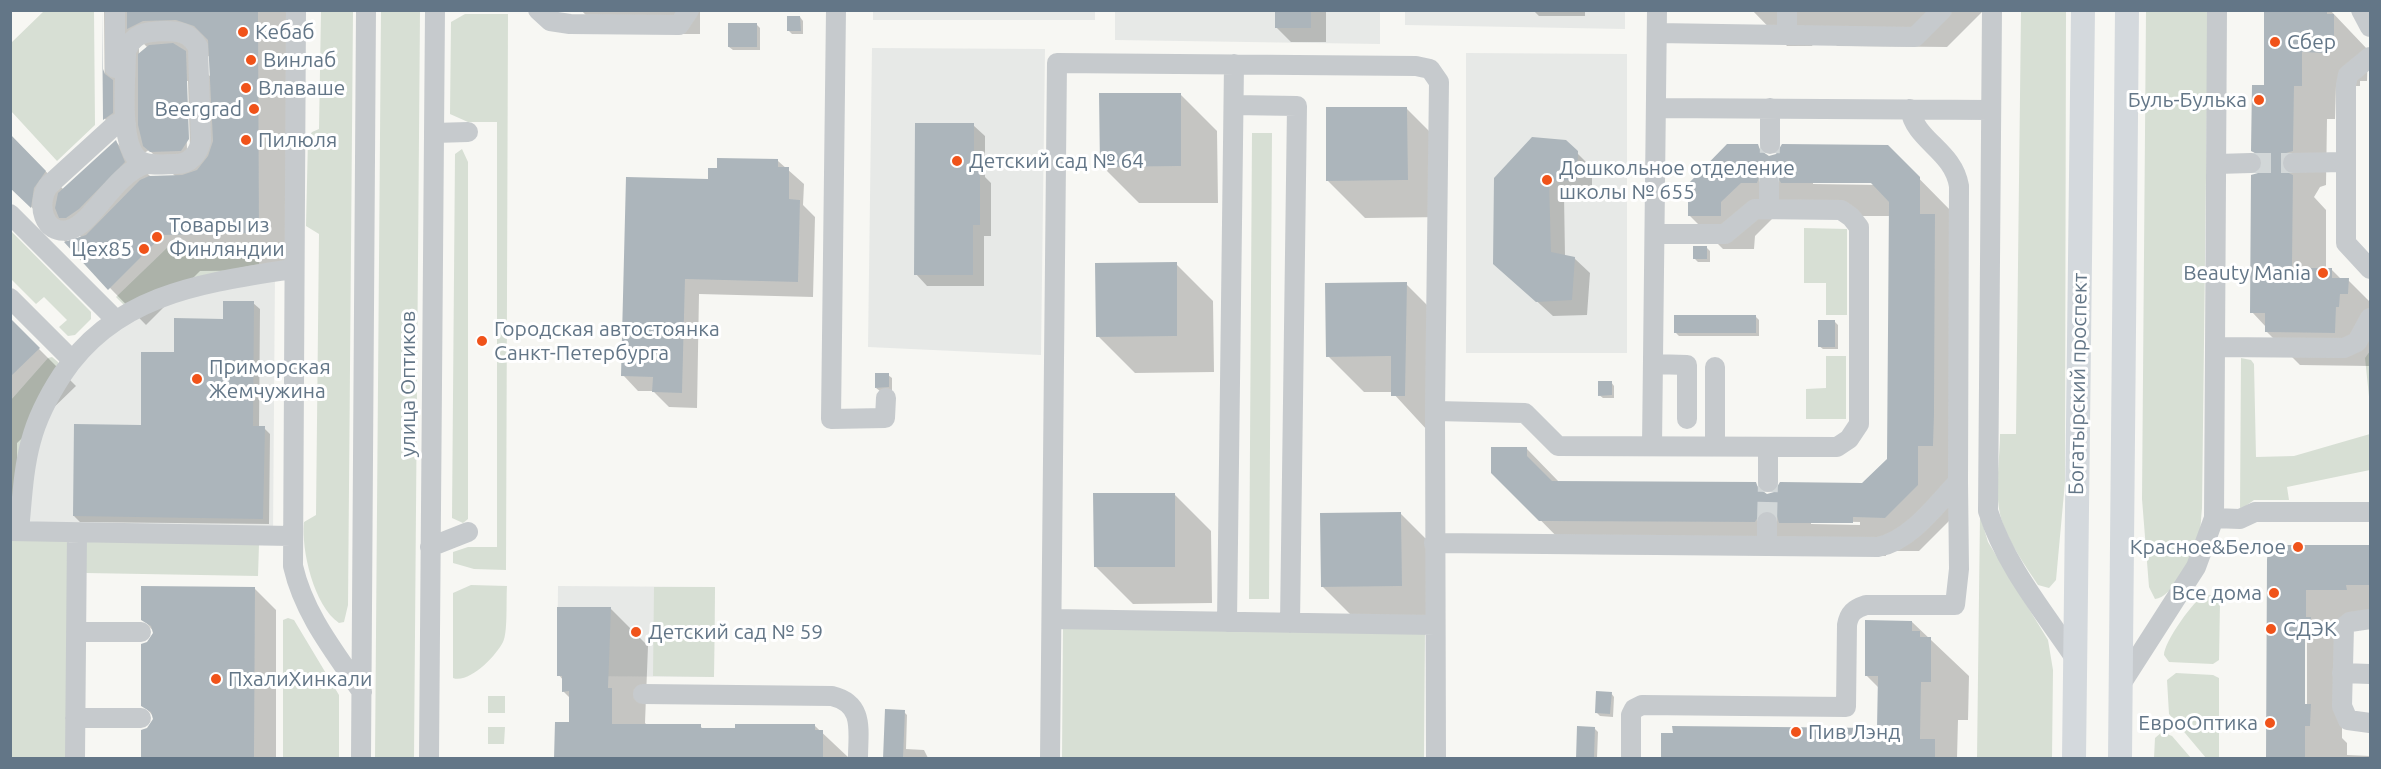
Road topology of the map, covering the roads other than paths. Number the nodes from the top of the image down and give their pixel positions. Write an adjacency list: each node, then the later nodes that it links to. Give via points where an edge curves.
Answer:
1 (296, 10): 39 (street)
2 (366, 10): 79 (street, улица Оптиков)
3 (435, 10): 28 (street, улица Оптиков)
4 (538, 10): 5 (street, via 550,21 570,24 668,25 679,25)
5 (689, 10)
6 (836, 10): 48 (street, via 831,419 885,418)
7 (1657, 10): 17 (street)
8 (1787, 10): 18 (street)
9 (1942, 10): 18 (street, via 1915,37)
10 (1992, 10): 25 (street)
11 (2083, 10): 75 (main road, Богатырский проспект)
12 (2127, 10): 78 (main road)
13 (2217, 10): 34 (street)
14 (2361, 10): 16 (street)
15 (115, 11): 26 (street)
16 (2370, 27)
17 (1657, 33): 18 (street); 22 (street)
18 (1787, 34)
19 (2370, 57): 30 (street, via 2348,75)
20 (1234, 64): 21 (street); 49 (street, via 1416,66 1431,69 1439,82); 68 (street, via 1056,63)
21 (1234, 105): 70 (street); 71 (street, via 1297,106)
22 (1656, 108): 23 (street); 38 (street)
23 (1770, 108): 24 (street); 29 (street)
24 (1910, 110): 25 (street); 54 (street, via 1916,126 1952,163 1959,186)
25 (1991, 110): 55 (street)
26 (121, 124): 33 (street, via 129,148); 33 (street, via 44,191 42,213 50,225 62,231 75,228 129,172); 33 (street, via 126,51 132,40 142,32 188,35 200,54 199,148 181,164)
27 (468, 132): 28 (street)
28 (434, 133): 67 (street, улица Оптиков)
29 (1770, 144)
30 (2344, 162): 32 (street); 40 (street, via 2346,243)
31 (2251, 163): 34 (street)
32 (2293, 163)
33 (146, 164)
34 (2217, 164): 44 (street)
35 (1769, 183): 36 (street)
36 (1769, 209): 38 (street, via 1755,209 1725,234); 53 (street, via 1841,210 1858,228 1859,424 1849,439 1837,447)
37 (24, 218): 43 (street, via 50,241)
38 (1655, 234): 46 (street)
39 (293, 269): 43 (street, via 213,281 164,296); 64 (street)
40 (2370, 269)
41 (10, 298): 45 (street)
42 (2370, 318): 44 (street, via 2357,342 2344,348)
43 (115, 319): 45 (street)
44 (2215, 347): 59 (street)
45 (72, 360): 61 (street, via 40,414 31,441)
46 (1653, 364): 50 (street, via 1687,365); 51 (street)
47 (1715, 367): 52 (street)
48 (886, 398)
49 (1435, 411): 51 (street, via 1525,413 1558,446); 65 (street)
50 (1686, 419)
51 (1652, 447): 52 (street)
52 (1714, 447): 53 (street)
53 (1768, 447): 56 (street)
54 (1958, 458): 55 (street); 57 (street)
55 (1988, 458): 75 (street, via 1988,511 1995,534)
56 (1768, 482)
57 (1958, 482): 66 (street, via 1902,538 1890,545); 90 (street, via 1959,569 1955,605 1856,608 1847,625 1846,707 1642,705 1631,715)
58 (2370, 512): 59 (street, via 2255,512 2240,519)
59 (2214, 518): 78 (street, via 2196,567)
60 (1767, 522): 66 (street)
61 (15, 531): 62 (street)
62 (77, 532): 64 (street); 74 (street)
63 (468, 532): 67 (street)
64 (291, 536): 79 (street, via 299,592)
65 (1434, 543): 66 (street); 72 (street)
66 (1767, 545)
67 (430, 547): 86 (street, улица Оптиков)
68 (1052, 620): 70 (street); 88 (street)
69 (2370, 620): 76 (street, via 2350,622 2344,627)
70 (1227, 622): 71 (street)
71 (1290, 623): 72 (street)
72 (1435, 625): 89 (street)
73 (141, 632): 74 (street)
74 (76, 633): 81 (street)
75 (2075, 658): 91 (main road, Богатырский проспект)
76 (2342, 674): 77 (street); 83 (street, via 2343,714 2355,723)
77 (2370, 674)
78 (2121, 684): 92 (main road)
79 (362, 692): 85 (street, улица Оптиков)
80 (643, 694): 87 (street, via 845,699 858,720)
81 (75, 718): 82 (street); 84 (street)
82 (141, 718)
83 (2370, 723)
84 (75, 759)
85 (361, 759)
86 (429, 759)
87 (858, 759)
88 (1050, 759)
89 (1436, 759)
90 (1631, 759)
91 (2074, 759)
92 (2120, 759)

